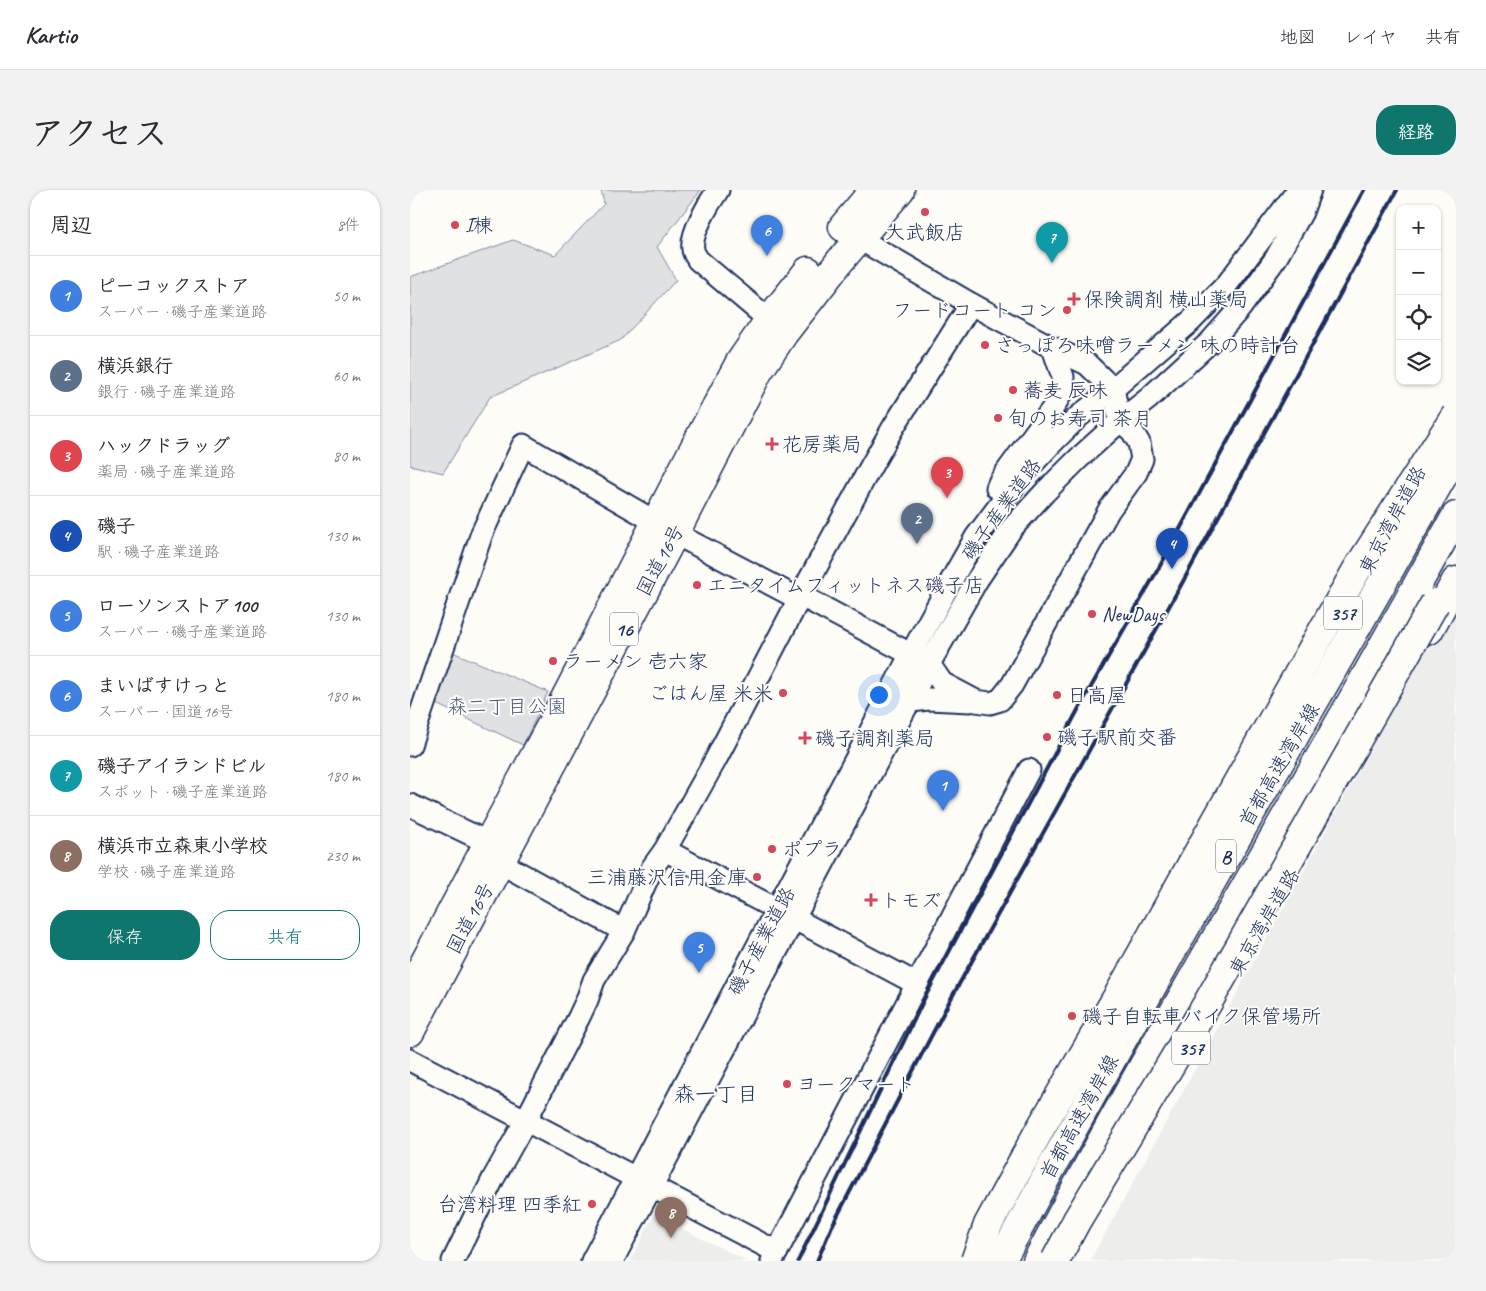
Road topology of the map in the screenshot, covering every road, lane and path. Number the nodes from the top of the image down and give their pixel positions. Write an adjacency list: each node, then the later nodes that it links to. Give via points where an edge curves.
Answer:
1 (718, 190): 8 (street, via 694,234 693,252 698,260)
2 (874, 190): 6 (highway, 国道16号 / 16)
3 (900, 190): 6 (highway, 国道16号 / 16)
4 (1298, 190): 10 (street, 磯子産業道路, via 1228,283 1191,321)
5 (1310, 190): 13 (street, 磯子産業道路, via 1302,212 1276,258 1241,307 1211,342)
6 (850, 233): 7 (street); 8 (highway, 国道16号 / 16)
7 (971, 304): 9 (street); 20 (street, via 894,426)
8 (776, 326): 16 (highway, 国道16号 / 16, via 740,362)
9 (1053, 348): 10 (street, via 1087,364); 17 (street, via 1063,377 1063,390 1000,482)
10 (1113, 389): 13 (street); 17 (street, 磯子産業道路, via 1078,417 1022,475)
11 (1456, 400): 27 (highway, 東京湾岸道路 / 357)
12 (1456, 415): 41 (highway, bridge, via 1356,571 1040,1129 988,1225)
13 (1120, 421): 21 (street, 磯子産業道路, via 1078,458 1012,528); 23 (street, via 1132,431 1139,443 1142,459 1136,472 1109,510 1012,685 1000,700 990,703)
14 (1456, 453): 41 (highway, 首都高速湾岸線 / B, bridge, via 1172,949 1049,1172)
15 (1456, 516): 46 (highway, 首都高速湾岸線 / B)
16 (665, 528): 20 (street); 24 (street, via 523,445 482,533); 30 (highway, 国道16号 / 16, via 573,682)
17 (976, 537): 21 (street, 磯子産業道路, via 956,572)
18 (1456, 565): 48 (highway, bridge, via 1207,1004)
19 (1456, 581): 28 (highway, 東京湾岸道路 / 357)
20 (799, 599): 21 (street, via 808,600); 29 (street)
21 (920, 659): 22 (street, 磯子産業道路); 23 (street, via 942,683); 31 (street, 磯子産業道路)
22 (911, 701): 23 (street); 31 (street, 磯子産業道路)
23 (976, 701)
24 (410, 745)
25 (1029, 770): 33 (street)
26 (410, 805): 30 (street)
27 (1229, 825): 37 (highway, 東京湾岸道路 / 357); 41 (highway, 東京湾岸道路 / 357, via 991,1224)
28 (1315, 835): 37 (highway, via 1209,958); 49 (highway, 東京湾岸道路 / 357)
29 (665, 850): 31 (street); 32 (street, via 652,868)
30 (493, 852): 32 (street); 34 (highway, 国道16号 / 16); 35 (highway, 国道16号 / 16)
31 (786, 914): 33 (street); 39 (street, 磯子産業道路)
32 (624, 931): 38 (street, via 594,980 583,1009)
33 (917, 984): 40 (street)
34 (410, 990)
35 (410, 1032)
36 (410, 1060): 38 (street)
37 (1130, 1074): 45 (highway, 東京湾岸道路 / 357, via 1024,1226); 47 (highway)
38 (526, 1120): 39 (street); 42 (street)
39 (644, 1182): 40 (street); 43 (street, 磯子産業道路); 44 (street, 磯子産業道路)
40 (775, 1256)
41 (980, 1259)
42 (453, 1261)
43 (592, 1261)
44 (612, 1261)
45 (1006, 1261)
46 (1037, 1261)
47 (1041, 1261)
48 (1055, 1261)
49 (1068, 1261)

